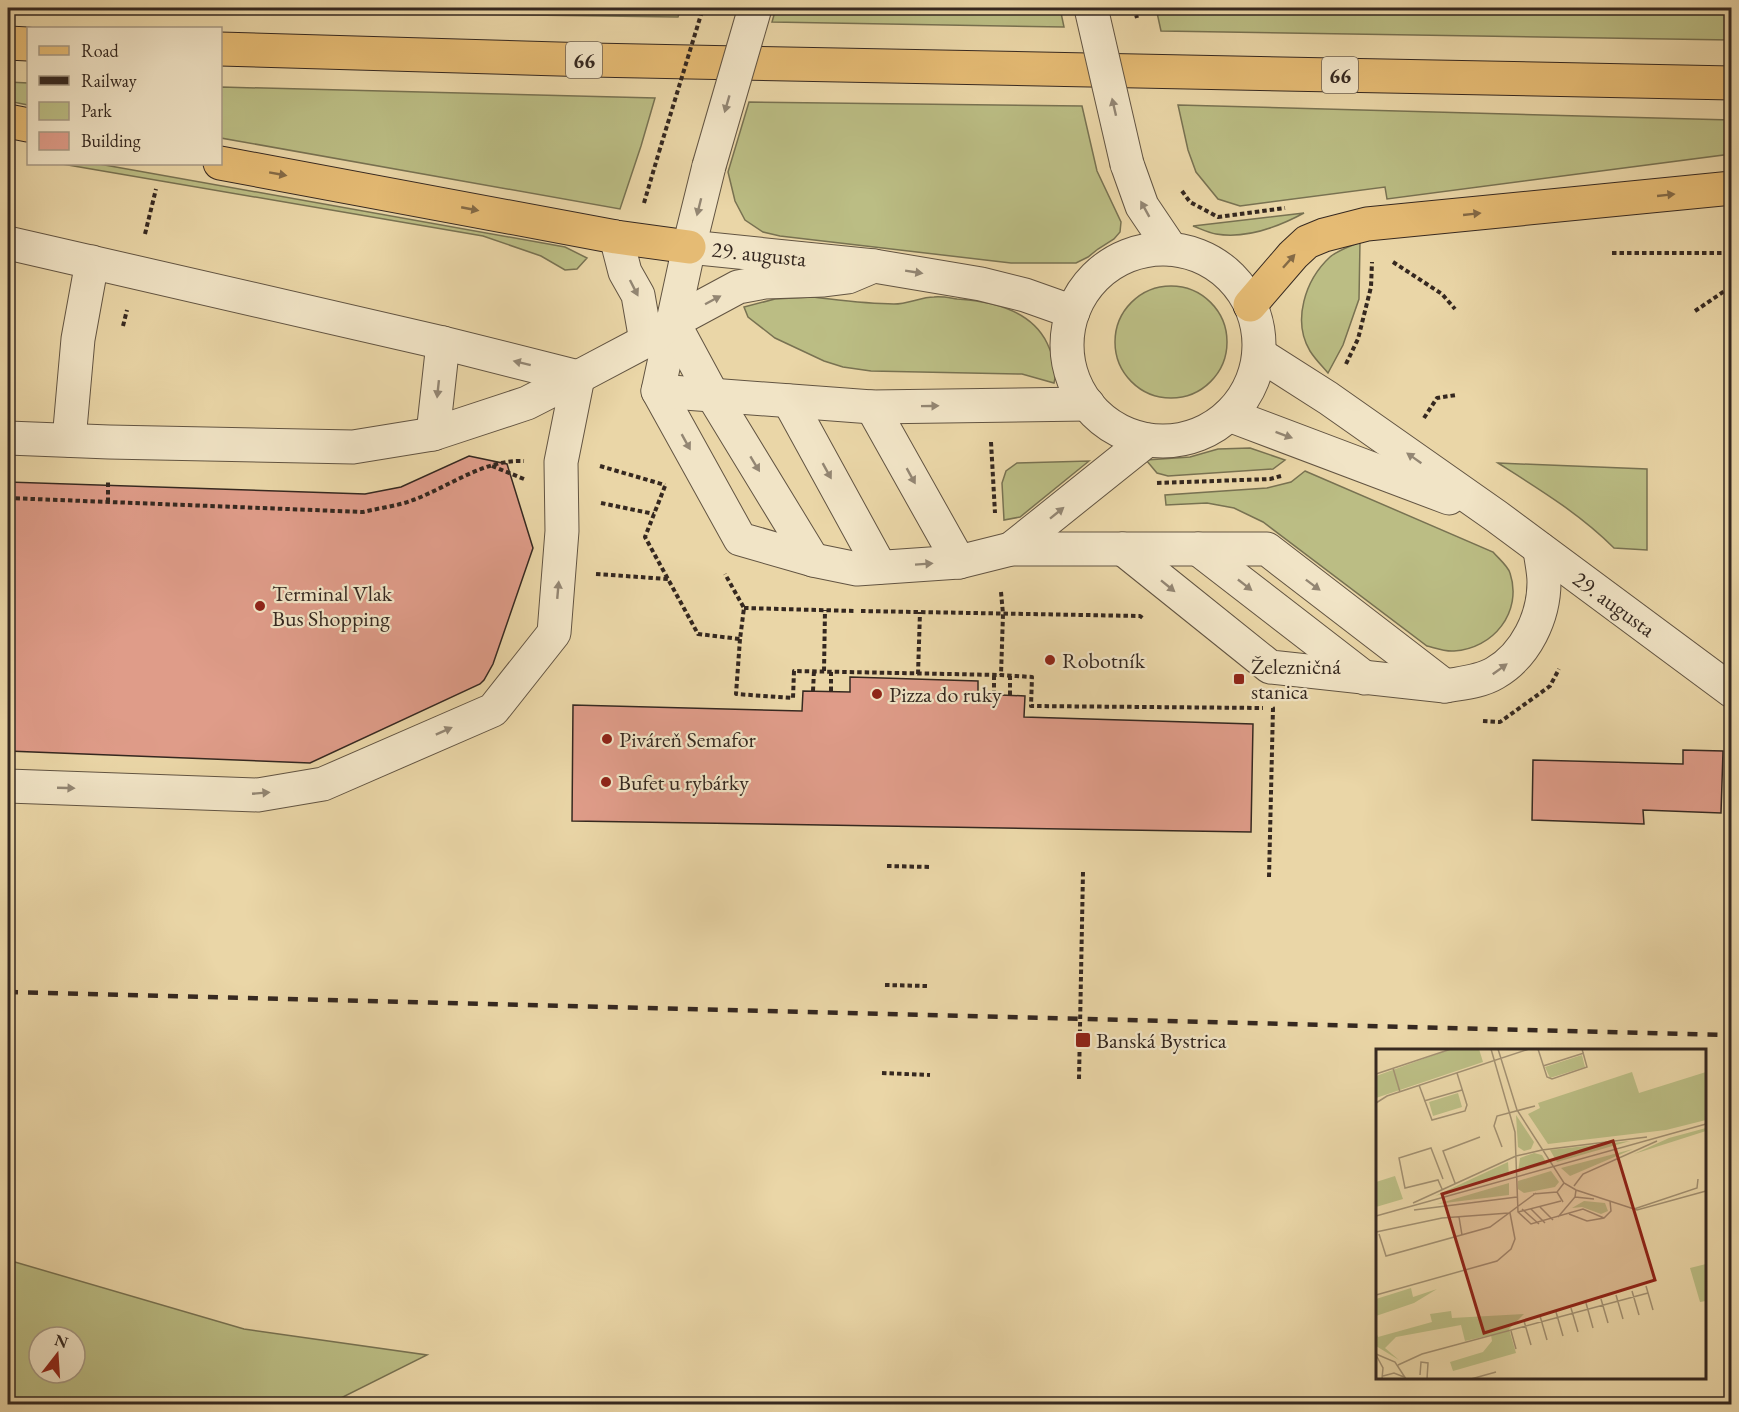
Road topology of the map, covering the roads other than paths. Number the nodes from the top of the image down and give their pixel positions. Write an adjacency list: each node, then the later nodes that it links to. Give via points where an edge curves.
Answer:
1 (755, 8): 13 (street, 29. augusta, one-way to 13, bridge)
2 (1091, 8): 14 (street, one-way to 2, bridge, via 1142,206 1127,164)
3 (8, 43): 4 (main road)
4 (27, 44)
5 (222, 49): 6 (main road, 66)
6 (1731, 83)
7 (8, 121): 8 (main road)
8 (27, 125)
9 (222, 163): 11 (main road, one-way to 11)
10 (1731, 188): 17 (main road, one-way to 10, via 1307,242 1367,224)
11 (616, 237): 13 (main road); 20 (street, one-way to 20, via 625,272 638,295)
12 (8, 243): 15 (street)
13 (689, 247): 16 (street, 29. augusta); 19 (street)
14 (1171, 249): 17 (street, via 1190,253 1218,267 1240,287); 18 (street, via 1139,252 1111,264 1088,286)
15 (92, 262): 21 (street); 32 (street, via 78,339)
16 (874, 266): 18 (street, 29. augusta, one-way to 18, via 981,284); 19 (street, one-way to 16, via 738,287 848,277)
17 (1250, 305): 22 (street)
18 (1073, 312): 27 (street, via 1068,360)
19 (673, 322): 20 (street); 24 (street); 25 (street)
20 (646, 341): 23 (street)
21 (443, 343): 23 (street, one-way to 21); 30 (street, one-way to 30)
22 (1259, 354): 29 (street, via 1244,397); 34 (street, 29. augusta, one-way to 22, via 1329,398)
23 (578, 378): 30 (street, via 527,403); 45 (street, one-way to 23, via 258,795 323,784 493,710 555,633 562,531 561,462)
24 (658, 391): 25 (street); 39 (street, one-way to 39, via 740,539)
25 (713, 396): 26 (street); 39 (street, one-way to 39)
26 (789, 401): 28 (street); 41 (street, one-way to 41)
27 (1088, 404): 28 (street, one-way to 27); 33 (street, via 1114,427)
28 (872, 407): 40 (street, one-way to 40)
29 (1229, 415): 33 (street, via 1199,434 1182,439); 34 (street, 29. augusta, one-way to 34)
30 (433, 435): 32 (street, via 353,447)
31 (8, 438): 32 (street)
32 (69, 440)
33 (1147, 440): 38 (street, one-way to 33)
34 (1496, 516): 37 (street, 29. augusta)
35 (1123, 549): 36 (street); 38 (street); 42 (street, one-way to 42, via 1270,667)
36 (1198, 549): 42 (street, one-way to 42); 43 (street, one-way to 43, via 1267,549)
37 (1540, 549): 43 (street, one-way to 37, via 1494,674 1528,641 1539,617 1544,583); 44 (street, 29. augusta)
38 (1004, 551): 40 (street)
39 (813, 560): 41 (street, via 857,569)
40 (958, 562): 41 (street, one-way to 40)
41 (880, 567)
42 (1365, 678): 43 (street)
43 (1445, 686)
44 (1731, 690)
45 (8, 786)

